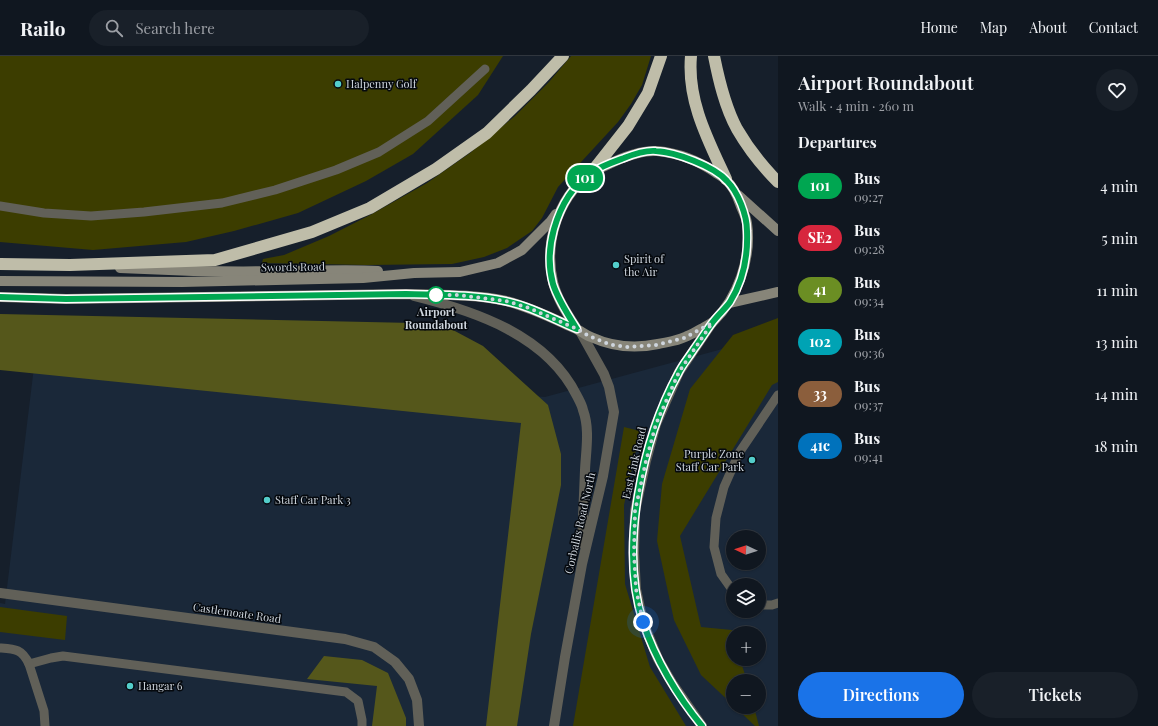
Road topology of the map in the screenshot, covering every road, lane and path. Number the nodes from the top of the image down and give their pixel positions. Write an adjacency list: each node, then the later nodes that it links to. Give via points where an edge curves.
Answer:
1 (563, 56): 14 (highway, via 487,133 436,169 363,211 312,232 215,260)
2 (661, 56): 6 (highway, via 648,93 628,126)
3 (691, 56): 7 (highway, via 692,95 704,132)
4 (714, 56): 8 (highway, via 724,97 737,128 753,154)
5 (485, 69): 11 (lane, via 428,121 379,152 336,170 275,190 222,203 91,216 44,213)
6 (591, 173): 7 (main road, via 636,154 655,151 674,154 703,164); 10 (main road)
7 (726, 179): 9 (main road)
8 (778, 182)
9 (736, 194): 12 (main road); 20 (main road, via 747,222 748,244 744,268)
10 (563, 205): 15 (main road, Swords Road, via 522,250 498,263 460,272); 22 (main road, via 551,238 553,284)
11 (0, 206)
12 (778, 231)
13 (0, 264): 14 (highway)
14 (70, 265): 15 (main road, via 157,270 363,270)
15 (408, 273): 16 (main road, Swords Road, via 363,278 182,282)
16 (0, 281)
17 (778, 292): 20 (main road)
18 (406, 294): 19 (main road, via 66,299); 22 (main road, via 457,295 506,301 529,308); 24 (street, via 466,311 511,331 543,352 566,377 583,410 587,435)
19 (0, 297)
20 (729, 303): 21 (main road)
21 (712, 323): 22 (main road, via 684,338 656,345 628,347 612,345); 35 (street, East Link Road, via 679,372 656,424 635,511 636,589 643,622 658,659)
22 (578, 330): 24 (street, Corballis Road North, via 604,374 614,412 603,476)
23 (778, 395): 25 (lane, via 739,453 724,487 716,518 714,546 721,574)
24 (582, 564): 34 (street, Corballis Road North)
25 (726, 581)
26 (0, 593): 33 (street, Castlemoate Road, via 345,639 374,647 395,662 409,679 417,700)
27 (778, 603): 28 (lane)
28 (766, 605)
29 (0, 648): 30 (lane, via 21,652)
30 (29, 664): 31 (lane, via 44,711); 32 (lane, via 63,656 346,692 358,701)
31 (45, 726)
32 (362, 726)
33 (419, 726)
34 (554, 726)
35 (702, 726)

